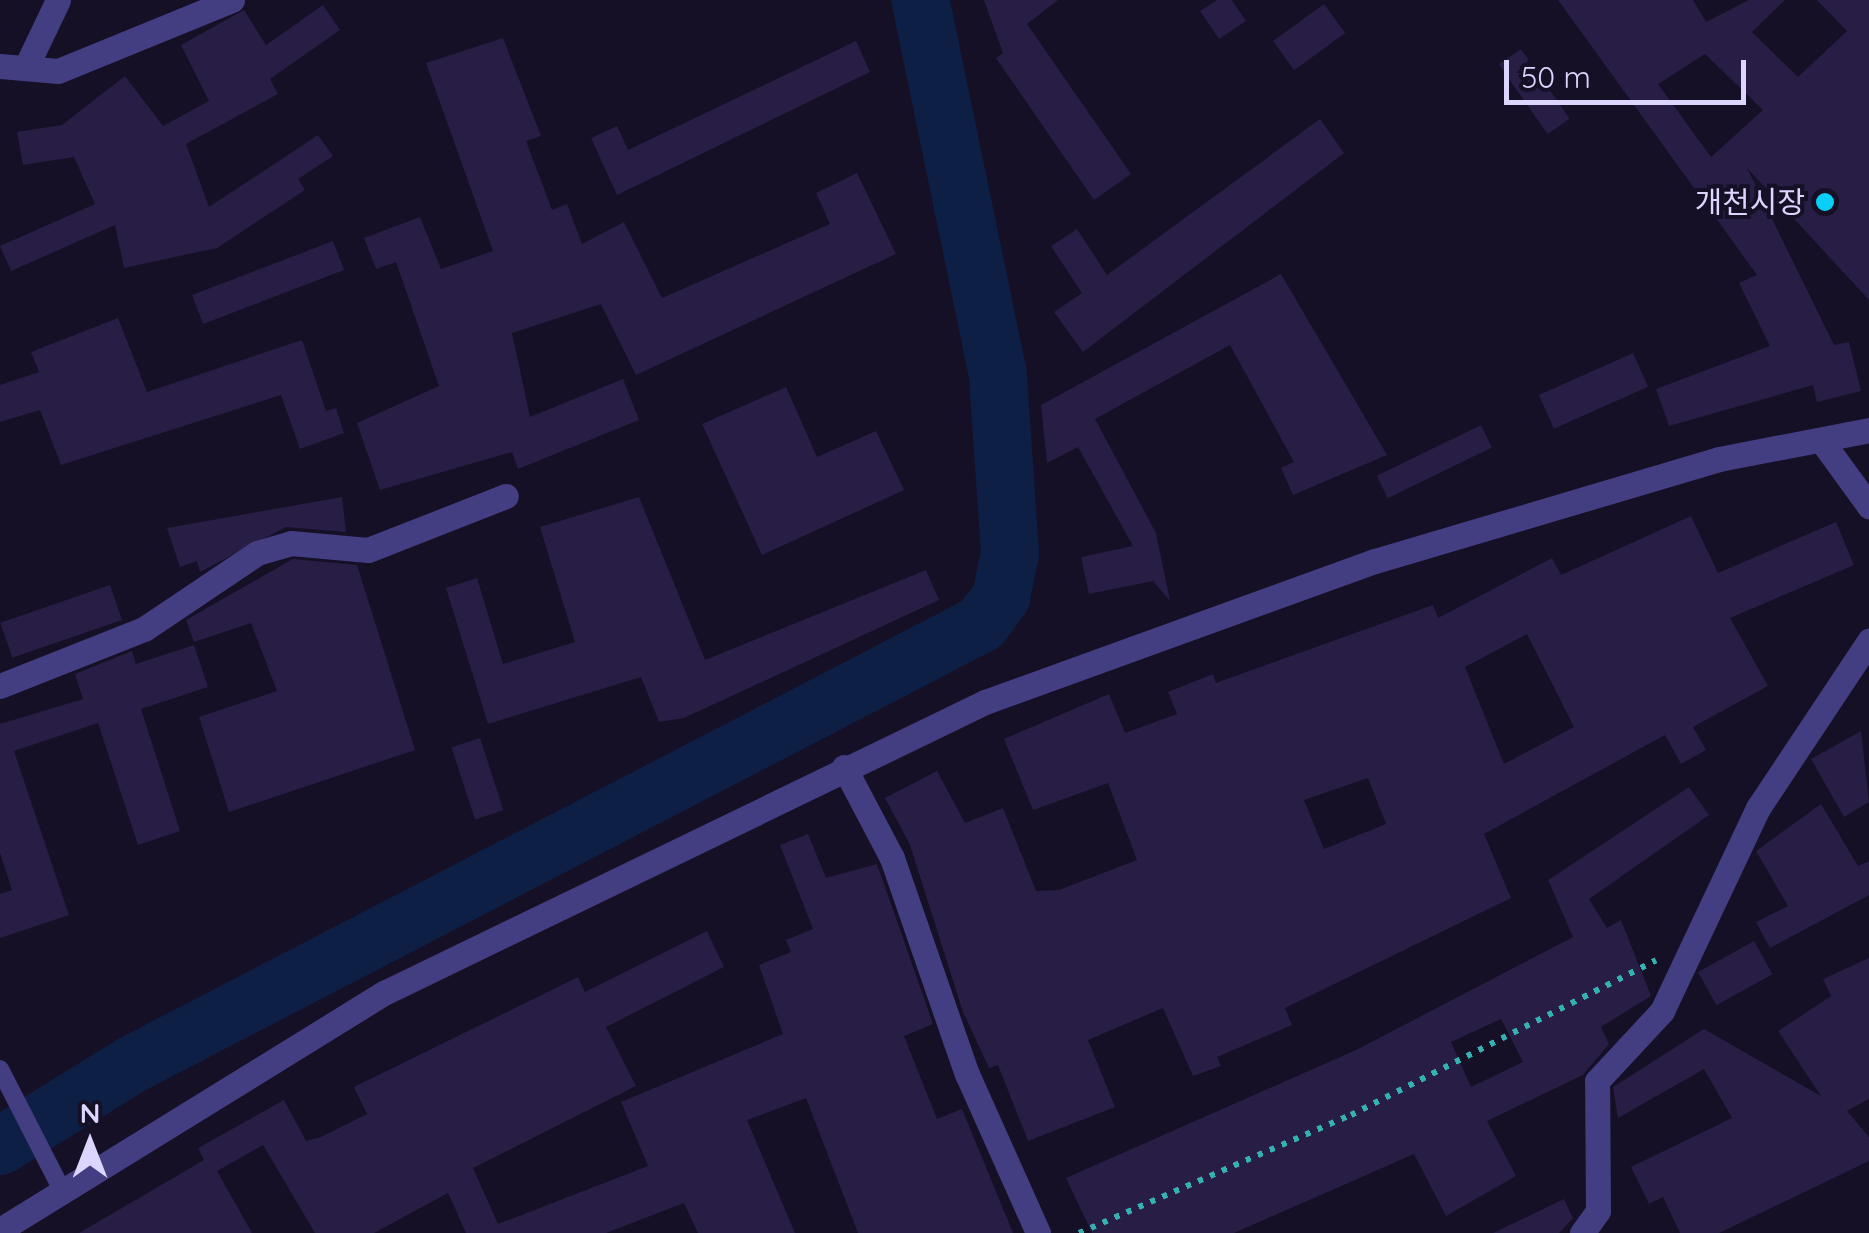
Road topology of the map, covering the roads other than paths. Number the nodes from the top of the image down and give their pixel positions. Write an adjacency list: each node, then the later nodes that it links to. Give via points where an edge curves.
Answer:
1 (58, 0): 3 (street)
2 (232, 0): 3 (street, via 58,72)
3 (28, 65): 4 (street)
4 (0, 66)
5 (1869, 430): 6 (street)
6 (1820, 440): 8 (street); 11 (street, via 1719,459 1374,561 1089,659)
7 (506, 496): 10 (street, via 368,550 292,543 257,553 144,630)
8 (1869, 506)
9 (1869, 641): 16 (street, via 1758,808 1662,1011 1596,1081 1598,1210)
10 (0, 686)
11 (844, 768): 13 (street, via 386,992); 15 (street, via 892,858 967,1074)
12 (4, 1077): 13 (lane)
13 (60, 1186): 14 (street)
14 (0, 1230)
15 (1038, 1233)
16 (1582, 1233)

